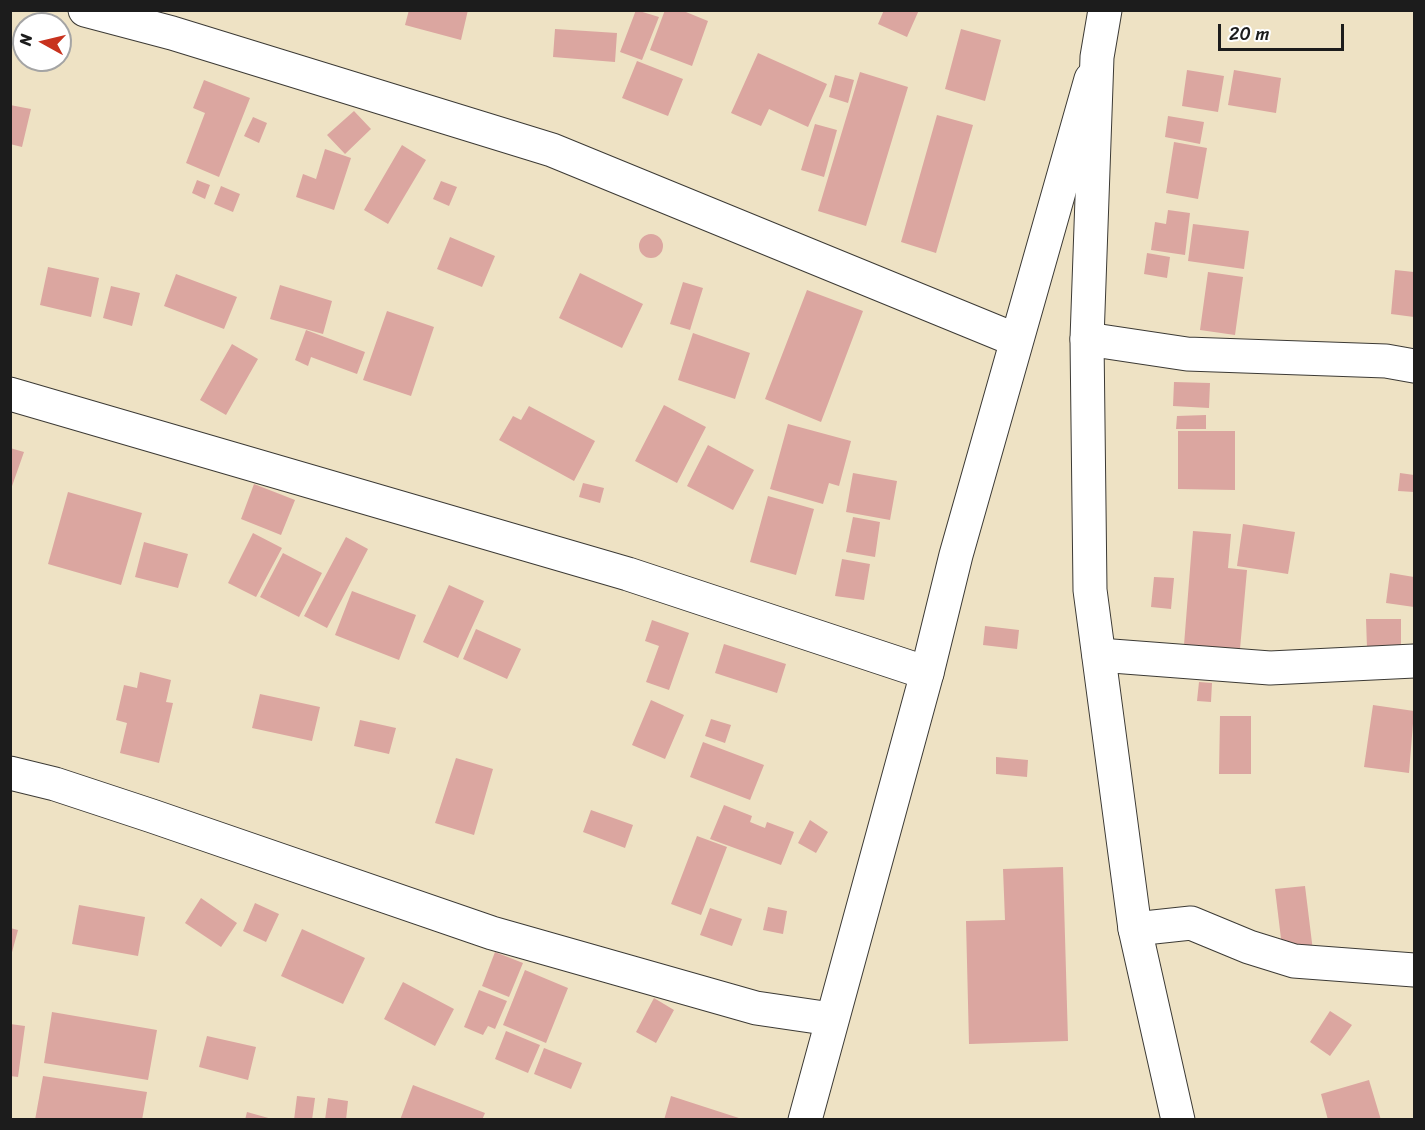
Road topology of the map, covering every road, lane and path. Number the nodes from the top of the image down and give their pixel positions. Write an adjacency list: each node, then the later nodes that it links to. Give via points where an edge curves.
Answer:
1 (85, 10): 5 (main road, via 552,150)
2 (1105, 10): 3 (main road)
3 (1097, 57): 4 (main road); 5 (main road)
4 (1087, 339): 6 (main road, via 1187,354 1386,361); 8 (main road, via 1090,591)
5 (1016, 340): 10 (main road)
6 (1414, 366)
7 (10, 394): 10 (main road, via 628,574)
8 (1099, 656): 9 (main road, via 1270,668); 12 (main road)
9 (1414, 661)
10 (927, 673): 14 (main road)
11 (10, 773): 14 (main road, via 55,784 492,933 756,1008)
12 (1135, 929): 13 (main road, via 1191,923 1294,961); 16 (main road)
13 (1414, 970)
14 (831, 1019): 15 (main road)
15 (805, 1119)
16 (1178, 1119)

